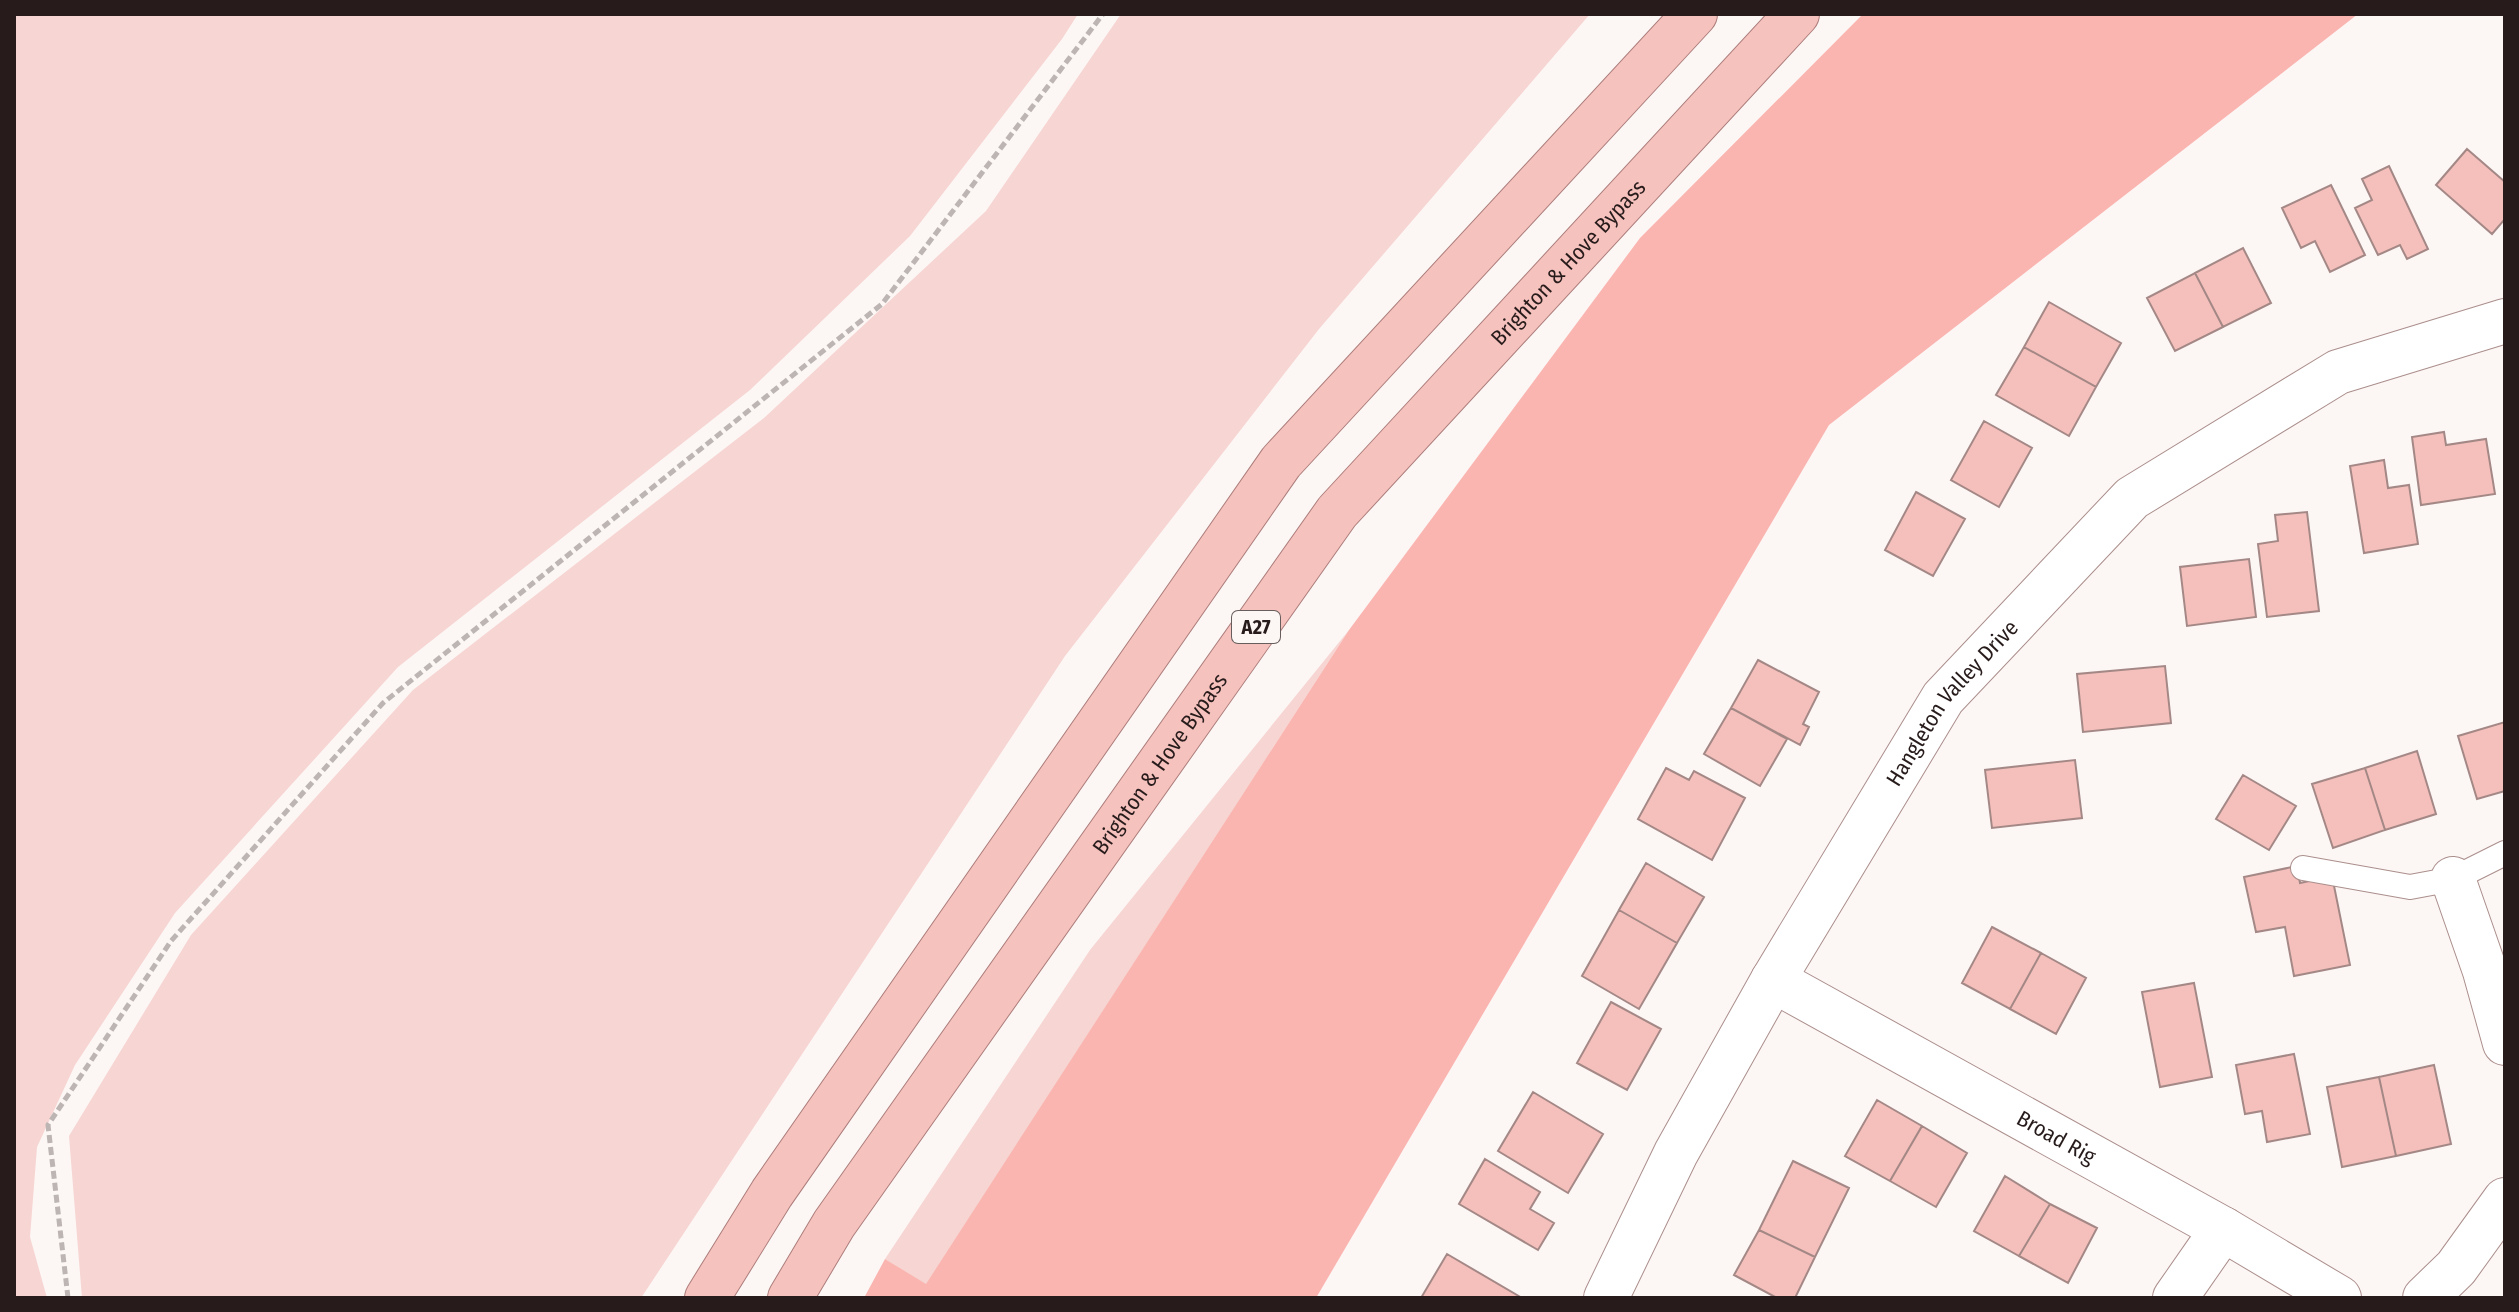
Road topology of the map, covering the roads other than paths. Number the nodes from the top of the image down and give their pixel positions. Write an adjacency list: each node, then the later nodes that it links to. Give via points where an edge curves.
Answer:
1 (1695, 14): 11 (highway, via 1281,462 772,1193)
2 (1797, 14): 12 (highway, Brighton & Hove Bypass / A27, via 1337,512 834,1224)
3 (2505, 321): 7 (street, Hangleton Valley Drive, via 2338,372 2132,498 1943,698)
4 (2505, 853): 6 (lane)
5 (2303, 868): 6 (lane, via 2410,887)
6 (2453, 879): 8 (street)
7 (1773, 980): 10 (street, Broad Rig); 13 (street, Hangleton Valley Drive, via 1676,1153)
8 (2505, 1043)
9 (2505, 1200): 16 (street, via 2456,1268)
10 (2223, 1229): 14 (street); 15 (street, Broad Rig)
11 (707, 1298)
12 (790, 1298)
13 (1606, 1298)
14 (2175, 1298)
15 (2339, 1298)
16 (2425, 1298)

